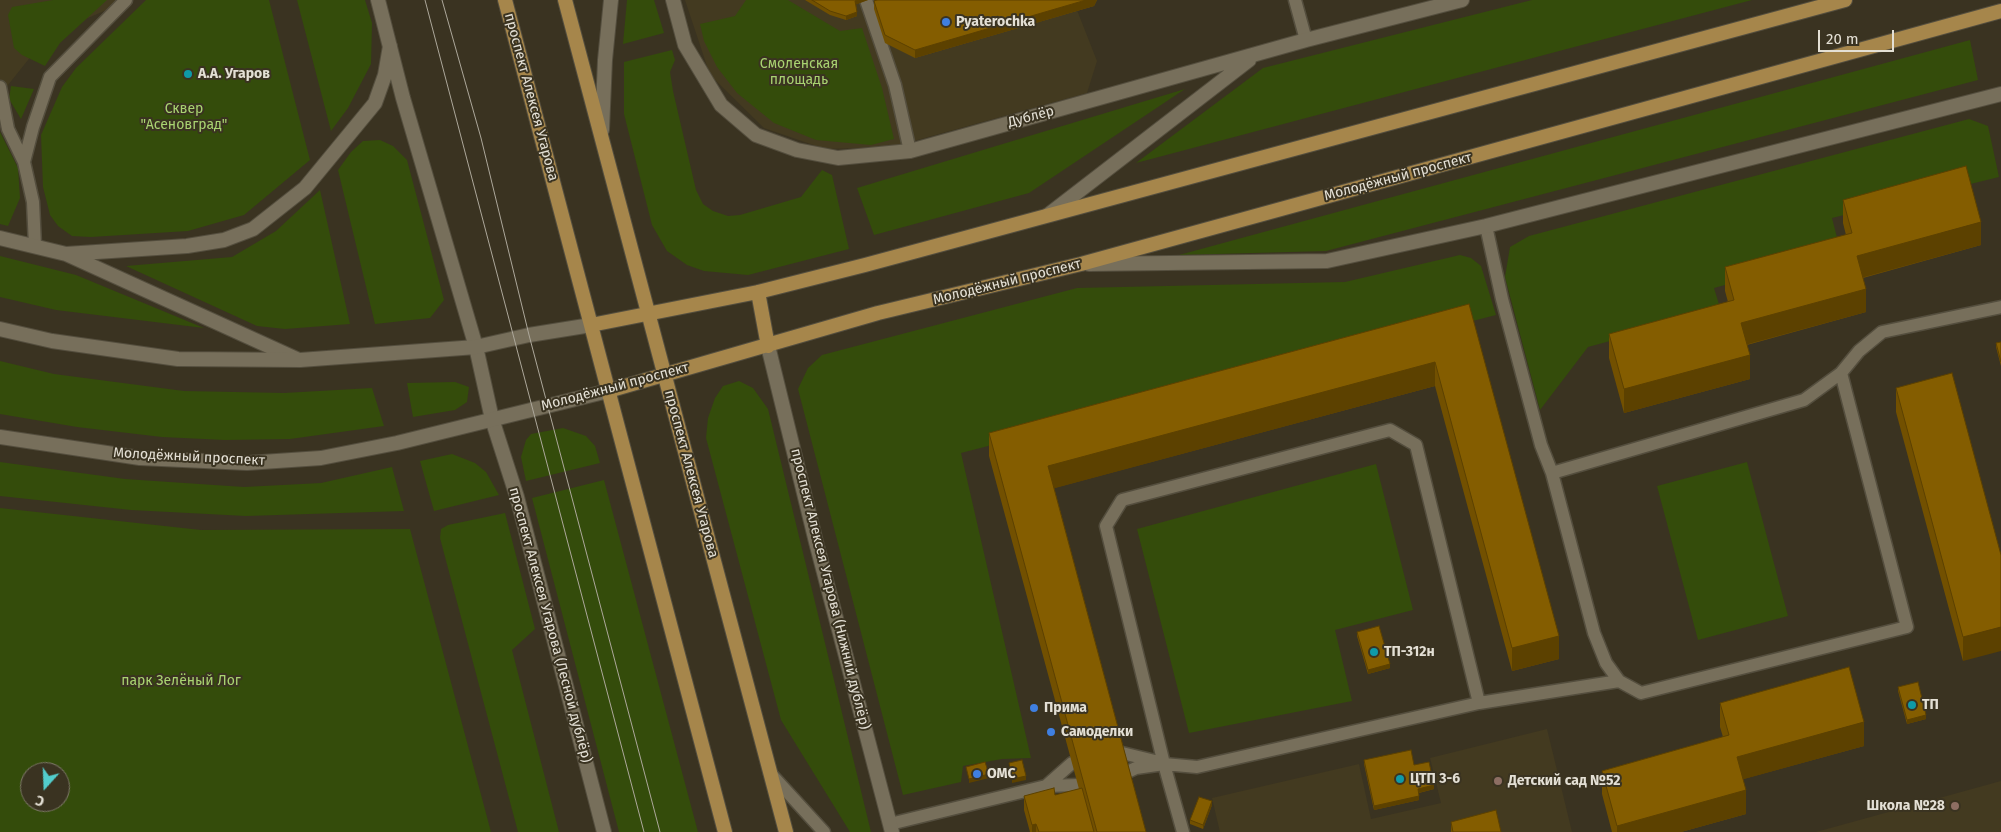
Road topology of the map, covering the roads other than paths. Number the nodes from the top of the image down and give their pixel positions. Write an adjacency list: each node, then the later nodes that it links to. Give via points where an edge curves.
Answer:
1 (126, 0): 19 (lane, via 50,77)
2 (378, 0): 13 (street, проспект Алексея Угарова (Лесной дублёр))
3 (506, 0): 29 (main road, проспект Алексея Угарова)
4 (565, 0): 17 (main road, проспект Алексея Угарова)
5 (611, 0): 17 (street)
6 (673, 0): 18 (street, Дублёр, via 685,44 721,105 756,135 797,150 838,158)
7 (866, 0): 18 (lane, via 895,85)
8 (1295, 0): 12 (lane)
9 (1462, 0): 12 (street, Дублёр)
10 (1846, 0): 20 (main road)
11 (2001, 11): 25 (main road, Молодёжный проспект)
12 (1306, 40): 14 (street, Дублёр)
13 (390, 46): 24 (street, via 386,75 375,103 305,188 253,229 224,240 187,246); 32 (street, проспект Алексея Угарова (Лесной дублёр))
14 (1256, 55): 18 (street, Дублёр); 20 (street)
15 (0, 87): 19 (lane, via 8,129)
16 (2001, 94): 21 (street)
17 (601, 139): 28 (main road, проспект Алексея Угарова)
18 (910, 150)
19 (24, 162): 23 (lane, via 33,202)
20 (1048, 215): 26 (main road)
21 (1486, 226): 25 (street, via 1327,261); 39 (lane, via 1541,445)
22 (0, 238): 23 (street)
23 (35, 246): 24 (street)
24 (66, 254): 33 (street)
25 (1081, 264): 31 (main road, Молодёжный проспект, via 878,313)
26 (758, 292): 28 (main road); 31 (main road)
27 (2001, 307): 34 (lane, via 1882,332 1859,351)
28 (649, 313): 29 (main road); 35 (main road, проспект Алексея Угарова)
29 (591, 325): 32 (street); 36 (main road, проспект Алексея Угарова)
30 (0, 329): 33 (street, via 52,341 178,359)
31 (768, 346): 35 (main road, Молодёжный проспект); 49 (street, проспект Алексея Угарова (Нижний дублёр))
32 (476, 347): 33 (street); 37 (street, проспект Алексея Угарова (Лесной дублёр))
33 (300, 360)
34 (1841, 373): 39 (lane, via 1804,400); 40 (lane, via 1906,627 1641,693)
35 (664, 374): 36 (main road, Молодёжный проспект); 45 (main road, проспект Алексея Угарова)
36 (608, 391): 37 (street, Молодёжный проспект); 51 (main road, проспект Алексея Угарова)
37 (492, 419): 38 (street, Молодёжный проспект, via 321,458 247,463 140,458); 50 (street, проспект Алексея Угарова (Лесной дублёр), via 517,497)
38 (0, 437)
39 (1552, 473): 40 (lane, via 1594,633 1606,663)
40 (1619, 682): 41 (lane)
41 (1479, 704): 44 (lane, via 1197,767); 44 (lane, via 1416,445 1390,430 1122,500 1106,526)
42 (1118, 752): 44 (lane)
43 (1072, 763): 48 (lane)
44 (1164, 764): 46 (lane, via 1136,768); 54 (lane)
45 (770, 773): 52 (main road, проспект Алексея Угарова); 53 (lane)
46 (1122, 774)
47 (1079, 785): 48 (lane)
48 (1046, 786): 49 (lane)
49 (891, 828)
50 (604, 832)
51 (725, 832)
52 (786, 832)
53 (824, 832)
54 (1183, 832)

